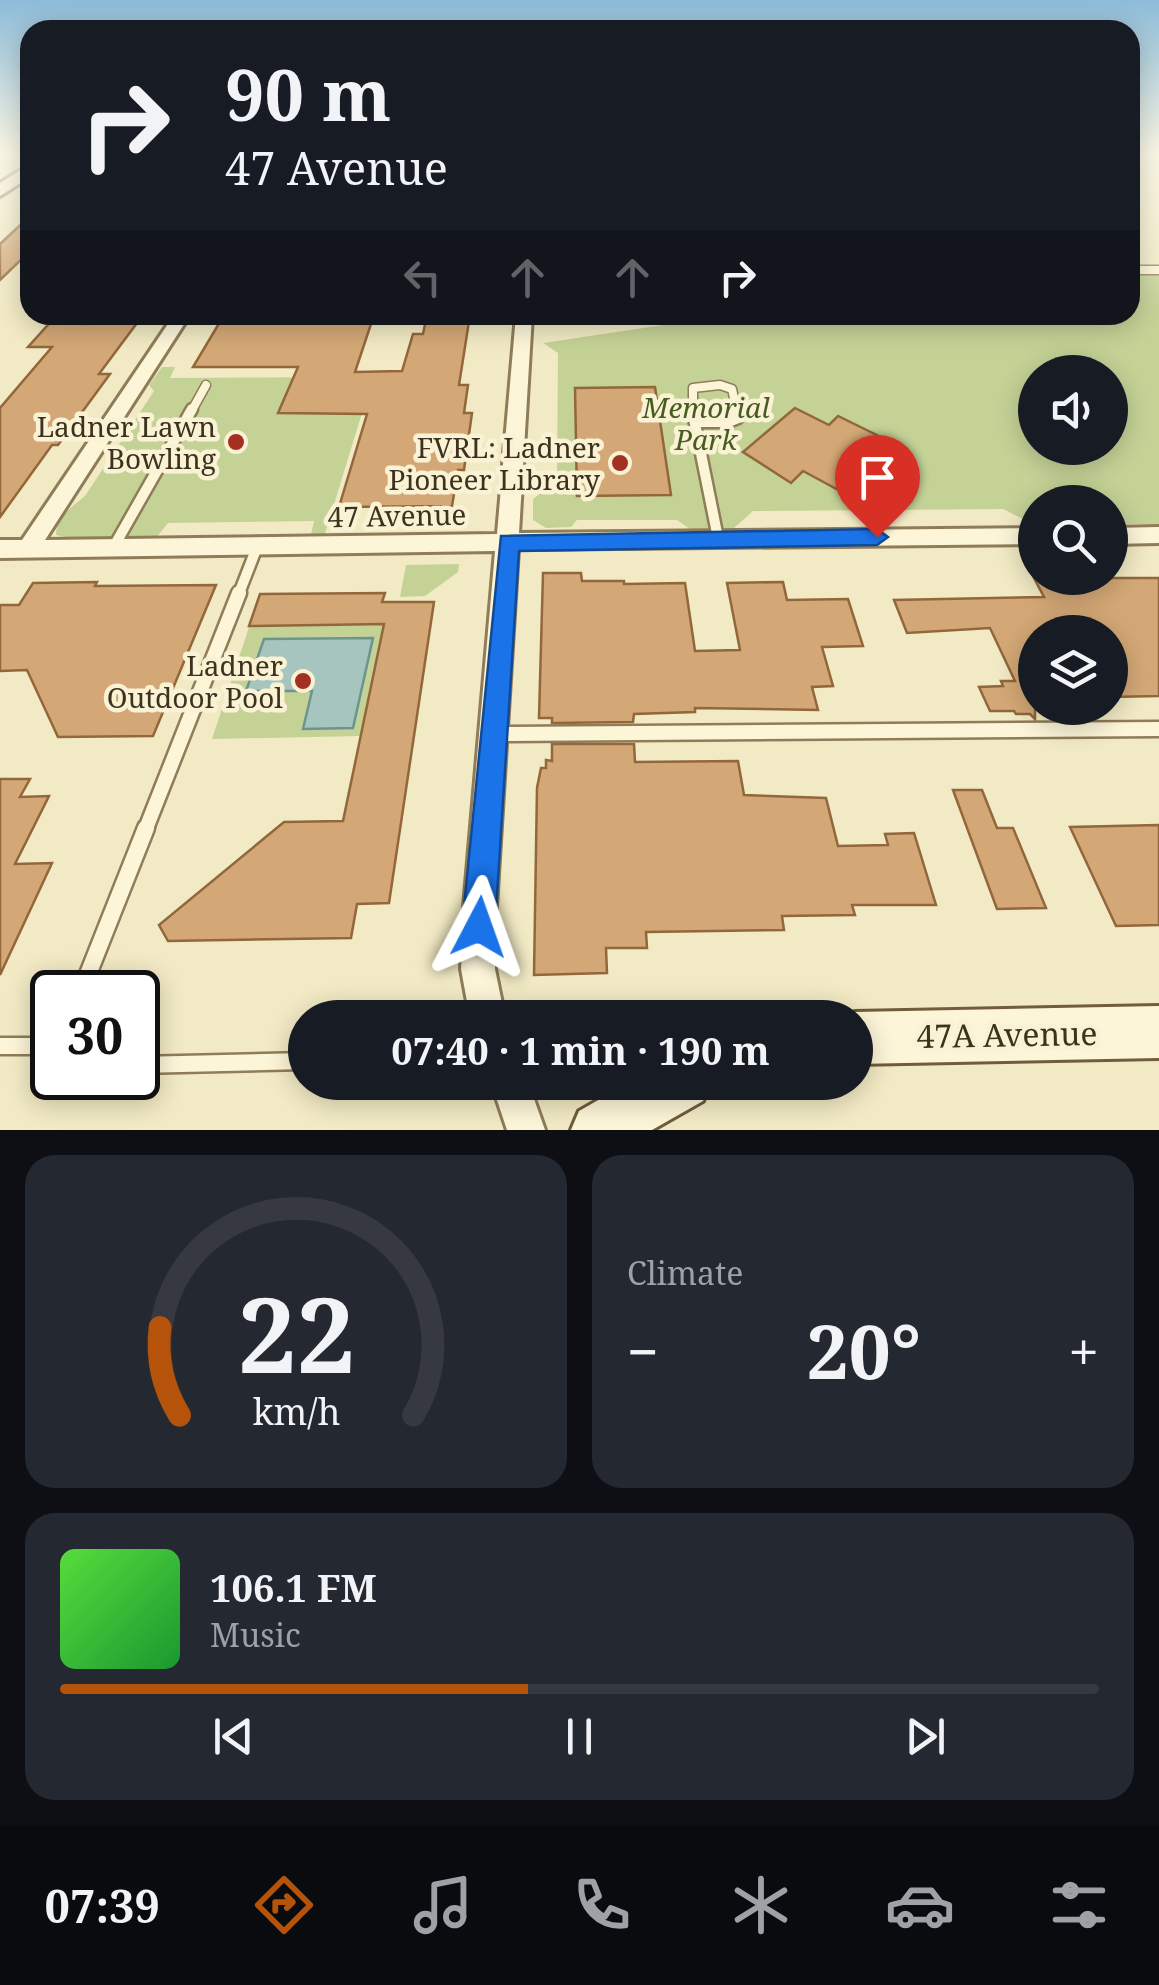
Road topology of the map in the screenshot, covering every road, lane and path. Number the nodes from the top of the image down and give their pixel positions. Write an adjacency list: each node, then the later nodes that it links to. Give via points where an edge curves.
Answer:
1 (175, 325): 13 (street)
2 (523, 325): 9 (street)
3 (206, 385): 11 (lane)
4 (696, 422): 4 (lane, via 693,388 732,389 738,418); 8 (lane)
5 (1159, 535): 7 (street)
6 (1018, 536): 8 (street, 47 Avenue)
7 (1128, 536)
8 (718, 538): 9 (street, 47 Avenue)
9 (508, 542): 10 (street, 47 Avenue); 15 (street)
10 (257, 546): 11 (street, 47 Avenue); 16 (lane)
11 (113, 548): 13 (street, 47 Avenue)
12 (0, 549): 13 (street, 47 Avenue)
13 (28, 549)
14 (1159, 728): 15 (lane)
15 (494, 734): 17 (street, via 478,948)
16 (90, 970)
17 (485, 1000)
18 (1159, 1032): 19 (main road, 47A Avenue)
19 (873, 1038)
20 (0, 1046): 21 (lane)
21 (30, 1046)
22 (288, 1061): 23 (lane)
23 (160, 1064)
24 (515, 1100): 26 (street)
25 (652, 1100): 27 (main road)
26 (526, 1130)
27 (598, 1130)

